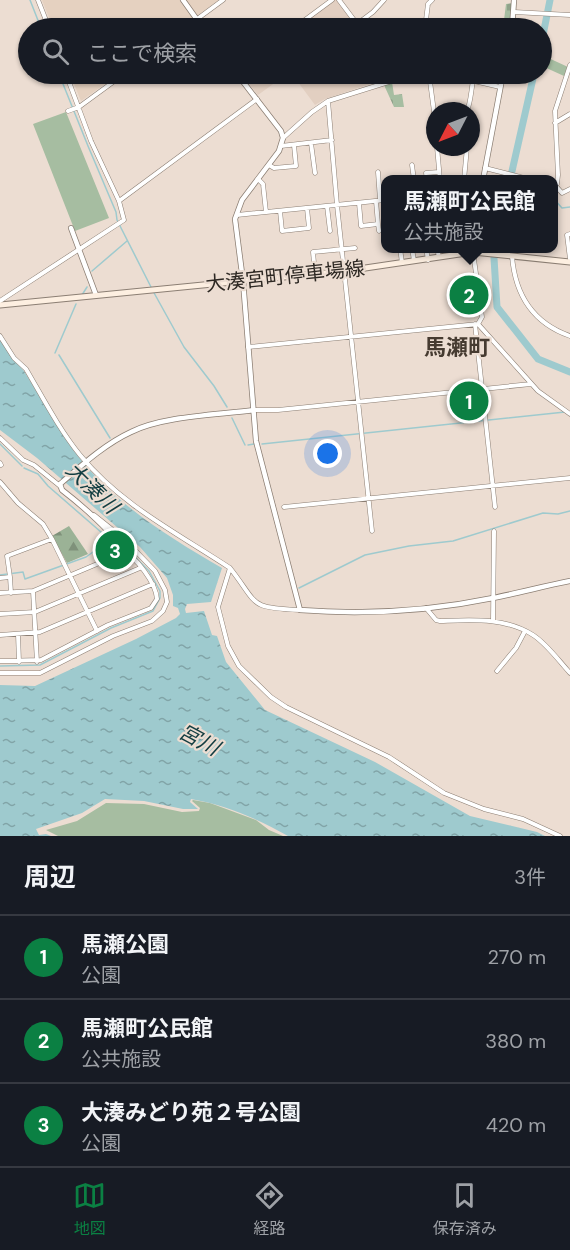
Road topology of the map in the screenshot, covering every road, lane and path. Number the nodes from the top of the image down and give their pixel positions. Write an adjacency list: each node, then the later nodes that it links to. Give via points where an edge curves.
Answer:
1 (38, 0): 11 (street)
2 (183, 0): 12 (street)
3 (223, 0): 13 (street)
4 (332, 0): 14 (street)
5 (339, 0): 15 (street)
6 (384, 0): 16 (street)
7 (432, 0): 17 (street)
8 (514, 0): 9 (street)
9 (514, 12): 10 (street); 18 (street)
10 (570, 15)
11 (45, 18)
12 (196, 18)
13 (200, 18)
14 (308, 18)
15 (352, 18)
16 (364, 18)
17 (426, 18)
18 (513, 18)
19 (570, 65): 36 (street)
20 (70, 84): 33 (street)
21 (110, 84): 33 (street)
22 (245, 84): 29 (street)
23 (382, 84): 30 (street)
24 (430, 84): 31 (street)
25 (472, 84): 32 (street)
26 (486, 84): 28 (street)
27 (501, 84): 28 (street)
28 (500, 87): 46 (street)
29 (257, 99): 37 (street); 59 (street)
30 (328, 101): 37 (street); 38 (street)
31 (433, 102)
32 (471, 102)
33 (79, 107): 34 (street); 59 (street)
34 (68, 111)
35 (570, 114): 36 (street)
36 (554, 124): 56 (street)
37 (283, 138): 41 (street)
38 (332, 140): 39 (street); 61 (street)
39 (311, 143): 40 (street); 49 (street)
40 (294, 145): 41 (street); 44 (street, via 296,166)
41 (281, 146): 44 (street)
42 (438, 156): 48 (street)
43 (466, 156): 53 (street)
44 (269, 165): 57 (street)
45 (412, 165): 50 (street)
46 (486, 168): 54 (street); 55 (street)
47 (378, 172): 58 (street)
48 (439, 172): 51 (street, via 426,172); 52 (street)
49 (315, 173)
50 (413, 175)
51 (426, 175)
52 (439, 175)
53 (464, 175)
54 (484, 175)
55 (513, 175)
56 (558, 175)
57 (258, 179): 65 (street); 66 (street)
58 (380, 200): 60 (street); 67 (street)
59 (119, 201): 74 (street, via 124,218)
60 (359, 203): 61 (street); 67 (street, via 361,226)
61 (337, 206): 62 (street); 73 (street)
62 (327, 207): 63 (street); 69 (street)
63 (307, 208): 64 (street); 64 (street, via 309,228 282,231)
64 (280, 211): 65 (street)
65 (266, 212): 66 (street)
66 (236, 215): 90 (street)
67 (378, 224): 70 (street)
68 (71, 228): 74 (street)
69 (330, 231)
70 (378, 231)
71 (570, 234): 85 (street)
72 (355, 248): 73 (street)
73 (342, 249): 88 (street); 89 (street, via 314,252)
74 (80, 250): 91 (street); 92 (street)
75 (401, 253): 87 (street)
76 (413, 253): 86 (street)
77 (427, 253): 84 (street)
78 (438, 253): 83 (street)
79 (458, 253): 83 (main road, 大湊宮町停車場線)
80 (473, 253): 93 (street, via 482,317)
81 (485, 253): 82 (main road, 大湊宮町停車場線)
82 (510, 253): 85 (main road, 大湊宮町停車場線); 96 (street, via 523,300 542,321)
83 (439, 257): 84 (main road, 大湊宮町停車場線)
84 (428, 260): 86 (main road, 大湊宮町停車場線)
85 (570, 260)
86 (414, 262): 87 (main road, 大湊宮町停車場線)
87 (402, 264): 88 (main road, 大湊宮町停車場線)
88 (345, 271): 89 (main road, 大湊宮町停車場線); 95 (street)
89 (315, 274): 90 (main road, 大湊宮町停車場線)
90 (243, 281): 91 (main road, 大湊宮町停車場線); 97 (street)
91 (96, 295): 92 (main road, 大湊宮町停車場線)
92 (0, 304)
93 (477, 324): 95 (street); 98 (street); 99 (street)
94 (0, 336): 104 (street)
95 (351, 336): 97 (street); 100 (street)
96 (570, 336)
97 (248, 347): 101 (street)
98 (531, 384): 99 (street); 102 (street)
99 (482, 389): 100 (street); 108 (street)
100 (358, 401): 101 (street); 109 (street)
101 (254, 410): 104 (street, via 147,426 117,439); 132 (street, via 258,453)
102 (570, 414)
103 (0, 438): 107 (street, via 23,460)
104 (87, 462): 107 (street); 119 (street, via 144,513)
105 (570, 477): 108 (street)
106 (0, 483): 115 (street, via 43,524)
107 (61, 484): 112 (street)
108 (492, 486): 109 (street); 111 (street)
109 (369, 498): 110 (street); 113 (street)
110 (284, 507)
111 (495, 507)
112 (86, 510): 116 (street, via 120,545); 147 (street, via 151,566 165,590 166,607 152,621 39,673)
113 (372, 531)
114 (494, 531): 130 (street)
115 (52, 538): 121 (street, via 7,556); 122 (street)
116 (121, 551): 117 (street); 118 (street)
117 (116, 556): 122 (street)
118 (141, 568): 125 (street); 129 (street)
119 (230, 568): 132 (street, via 260,606); 148 (street, via 218,607 228,646 239,666 277,702 389,757 444,793)
120 (0, 572): 121 (street)
121 (9, 574): 123 (street); 127 (street)
122 (70, 575): 126 (street); 129 (street)
123 (0, 578)
124 (570, 581): 130 (street)
125 (153, 584): 134 (street); 137 (street, via 157,599 151,608)
126 (33, 591): 127 (street); 133 (street)
127 (11, 592): 128 (street)
128 (0, 593)
129 (79, 594): 133 (street); 134 (street)
130 (493, 598): 131 (street); 136 (street)
131 (426, 608): 132 (street, via 333,613); 136 (street, via 440,621)
132 (300, 610)
133 (35, 612): 135 (street); 139 (street)
134 (87, 612): 137 (street); 139 (street)
135 (0, 614)
136 (493, 621): 138 (street)
137 (97, 631): 144 (street)
138 (525, 631): 145 (street); 146 (street)
139 (36, 632): 140 (street); 144 (street)
140 (18, 634): 141 (street); 143 (street)
141 (0, 635)
142 (0, 661): 143 (street)
143 (19, 662): 144 (street)
144 (37, 662)
145 (497, 671)
146 (570, 672)
147 (0, 673)
148 (560, 836)

